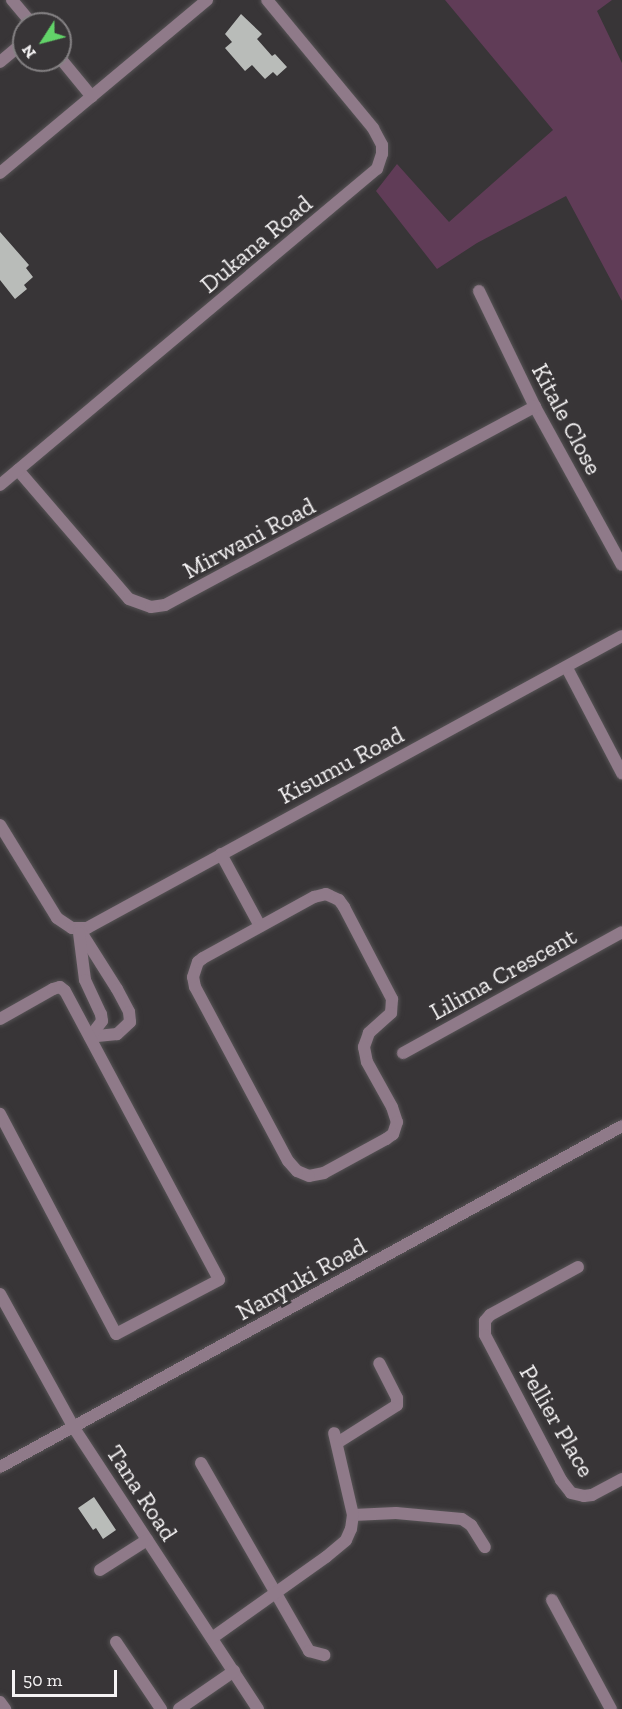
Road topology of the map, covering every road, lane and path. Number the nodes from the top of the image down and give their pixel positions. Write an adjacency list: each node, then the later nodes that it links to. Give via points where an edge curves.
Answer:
1 (12, 0): 4 (street)
2 (207, 0): 8 (street)
3 (267, 0): 12 (street, Dukana Road, via 373,128 382,145 377,169)
4 (22, 12)
5 (12, 52): 6 (street)
6 (0, 62)
7 (71, 72): 8 (street)
8 (92, 97): 9 (street)
9 (0, 173)
10 (479, 291): 11 (street, Kitale Close)
11 (535, 407): 12 (street, Mirwani Road, via 165,605 151,607 129,599); 14 (street, Kitale Close)
12 (18, 470): 13 (street, Dukana Road)
13 (0, 485)
14 (622, 565)
15 (622, 636): 16 (street, Kisumu Road)
16 (567, 668): 17 (street); 19 (street, Kisumu Road)
17 (622, 773)
18 (0, 825): 21 (street, via 57,918 66,926)
19 (221, 854): 20 (street); 21 (street, Kisumu Road, via 102,921)
20 (260, 926): 20 (street, via 198,962 193,977 195,987 288,1161 297,1171 315,1176 386,1139 396,1127 392,1107 364,1047 369,1033 392,1013 392,999 344,907 332,896 314,897)
21 (79, 929): 24 (street, via 85,980 102,1021); 24 (street, via 129,1012 130,1022 117,1034)
22 (622, 932): 25 (street, Lilima Crescent)
23 (0, 1019): 24 (street, via 60,987)
24 (90, 1037): 26 (street, via 219,1280 116,1334)
25 (403, 1053)
26 (0, 1114)
27 (622, 1126): 31 (street, Nanyuki Road)
28 (578, 1267): 34 (street, Pellier Place, via 498,1310 485,1321 485,1335 565,1486 576,1496 584,1496)
29 (0, 1294): 31 (street, Tana Road)
30 (379, 1363): 35 (street, via 397,1405 335,1438)
31 (74, 1428): 33 (street, Nanyuki Road); 36 (street, Tana Road)
32 (201, 1463): 39 (street)
33 (0, 1467)
34 (622, 1479)
35 (353, 1515): 37 (street, via 396,1513 462,1519 471,1525); 39 (street, via 346,1540)
36 (147, 1540): 38 (street); 41 (street, Tana Road)
37 (485, 1547)
38 (100, 1570)
39 (277, 1592): 41 (street); 43 (street, via 309,1651)
40 (552, 1600): 50 (street)
41 (212, 1638): 44 (street, Tana Road)
42 (116, 1642): 47 (street)
43 (324, 1655)
44 (234, 1671): 48 (street); 49 (street, Tana Road)
45 (0, 1702): 46 (street)
46 (5, 1709)
47 (161, 1709)
48 (180, 1709)
49 (258, 1709)
50 (611, 1709)

